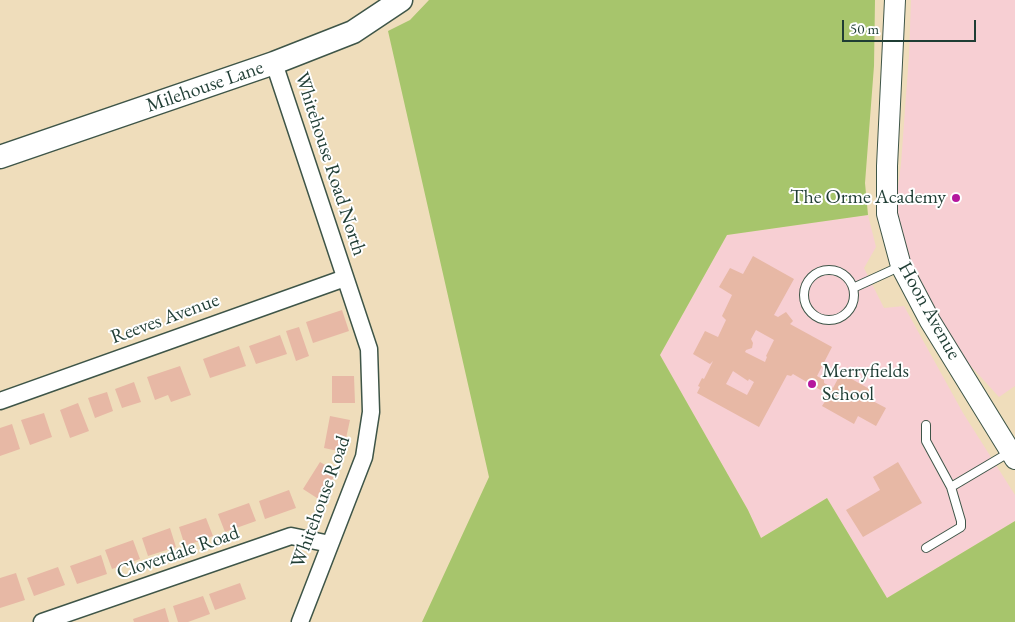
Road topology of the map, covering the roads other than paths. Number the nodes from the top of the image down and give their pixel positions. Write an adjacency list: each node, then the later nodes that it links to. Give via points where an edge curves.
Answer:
1 (401, 0): 3 (main road, Milehouse Lane, via 353,32)
2 (895, 0): 5 (street, Hoon Avenue, via 887,214)
3 (274, 63): 4 (main road, Milehouse Lane); 6 (street, Whitehouse Road North)
4 (0, 157)
5 (901, 266): 7 (lane); 10 (street, Hoon Avenue, via 930,321)
6 (345, 278): 8 (street, Reeves Avenue); 12 (street, Whitehouse Road, via 369,349 371,412 364,458)
7 (853, 288): 7 (lane, via 853,303 844,315 837,318 815,315 805,301 807,284 819,272 827,270 843,274)
8 (0, 401)
9 (926, 425): 11 (lane, via 926,441)
10 (1013, 455): 11 (lane)
11 (951, 487): 13 (lane, via 962,521 960,527)
12 (330, 544): 14 (street, Cloverdale Road, via 290,536); 15 (street, Whitehouse Road)
13 (926, 548)
14 (42, 622)
15 (300, 622)

